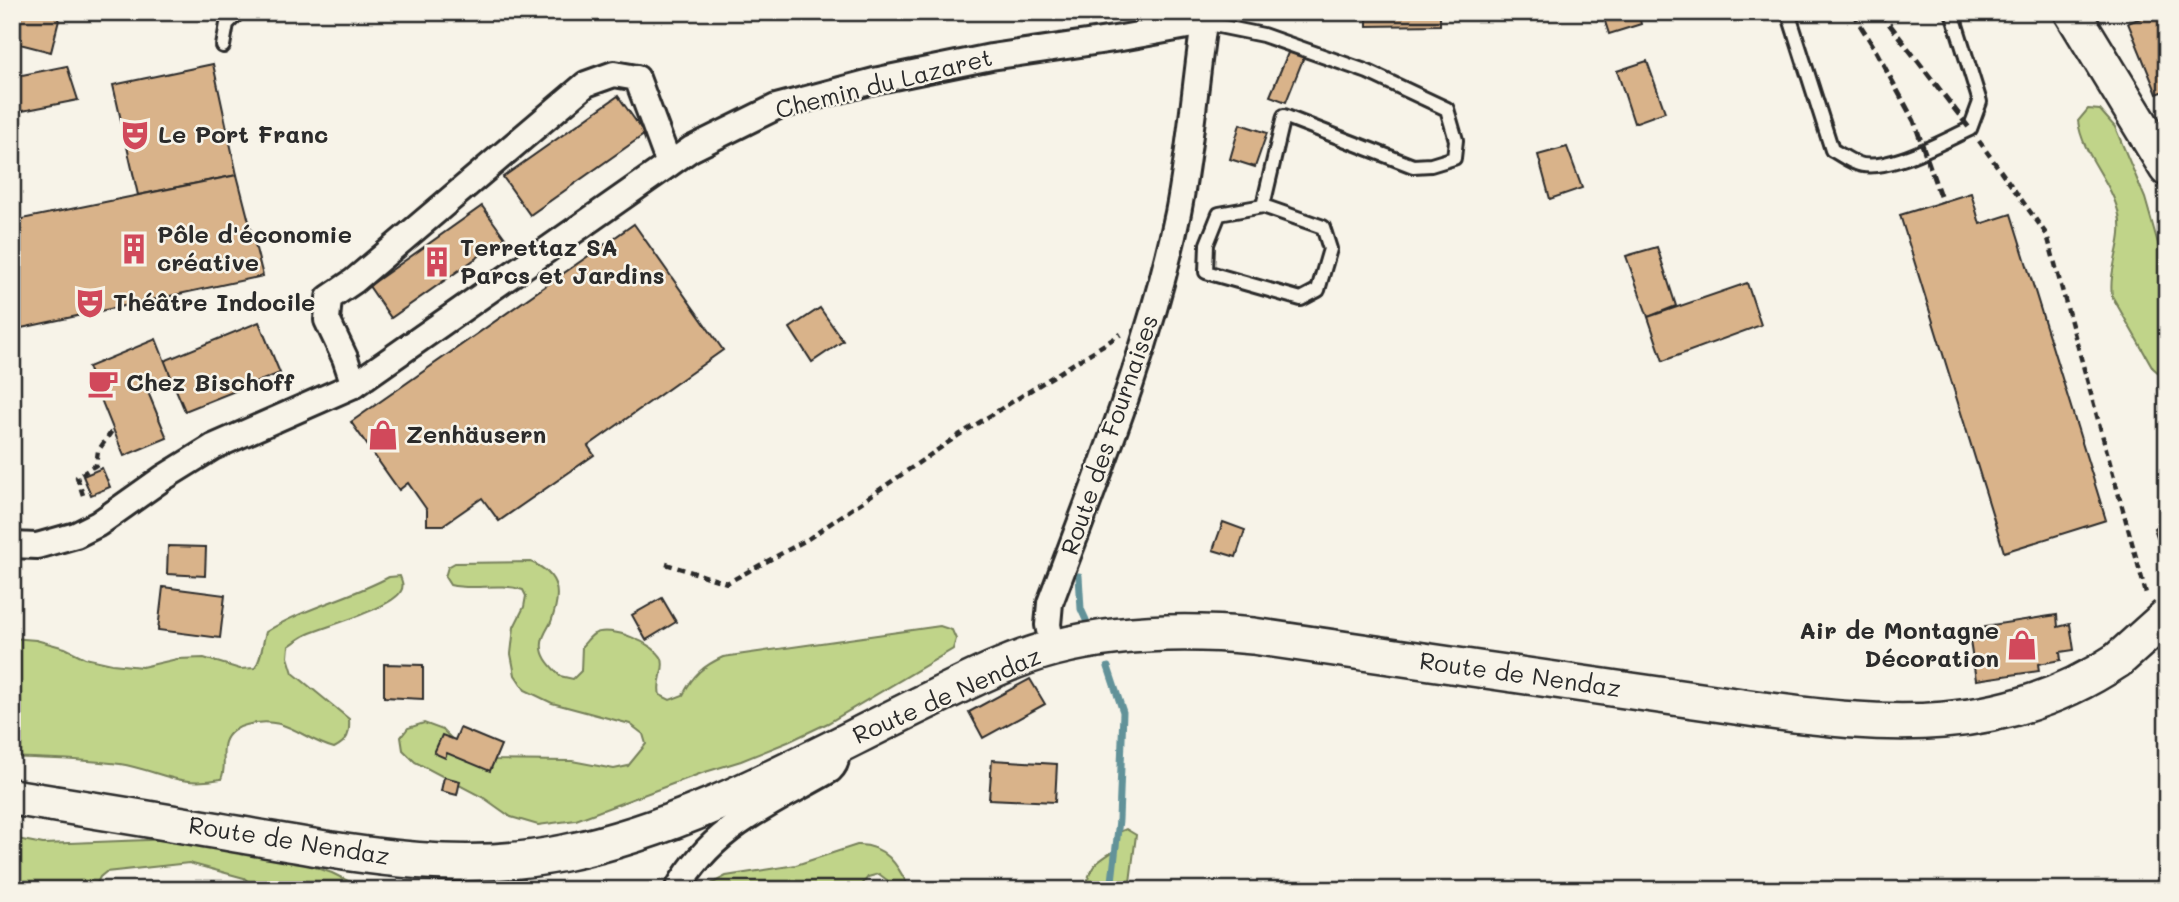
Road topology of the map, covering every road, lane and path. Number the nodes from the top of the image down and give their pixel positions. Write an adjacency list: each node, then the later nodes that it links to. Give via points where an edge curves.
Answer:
1 (239, 12): 6 (lane, via 227,23)
2 (1788, 12): 7 (lane, via 1832,150 1858,165 1882,165)
3 (1952, 12): 7 (lane, via 1980,102)
4 (2072, 12): 9 (main road)
5 (1205, 17): 8 (street, Chemin du Lazaret, via 1121,38 991,57 776,107); 10 (lane, via 1355,68 1447,109 1456,140 1454,158 1413,166 1284,116); 11 (street, Route des Fournaises, via 1178,212)
6 (223, 46)
7 (1970, 129): 15 (path, via 2048,236)
8 (669, 164): 12 (street, Chemin du Lazaret); 12 (street, via 637,78 614,74 586,84 329,298 327,320)
9 (2167, 168)
10 (1263, 206): 10 (lane, via 1323,227 1330,249 1318,290 1301,299 1206,272 1207,244 1219,214)
11 (1153, 314): 17 (path, via 959,435 808,539 727,583); 19 (street, Route des Fournaises, via 1123,410 1049,603)
12 (354, 385): 16 (street, Chemin du Lazaret, via 212,447 76,535 37,546)
13 (112, 431): 14 (path, via 98,451 96,465 77,477)
14 (83, 495)
15 (2130, 530)
16 (12, 545)
17 (666, 564)
18 (2167, 616): 19 (main road, Route de Nendaz, bridge, via 2118,660 2083,682 2012,708 1935,722 1892,723 1796,715 1254,636 1212,632)
19 (1050, 637): 22 (main road, Route de Nendaz)
20 (2163, 659): 21 (path)
21 (2167, 677)
22 (832, 748): 23 (main road, Route de Nendaz, via 649,830 564,853 481,863 359,855); 24 (street, via 837,757 830,771 725,832 700,856)
23 (12, 797)
24 (677, 890)

